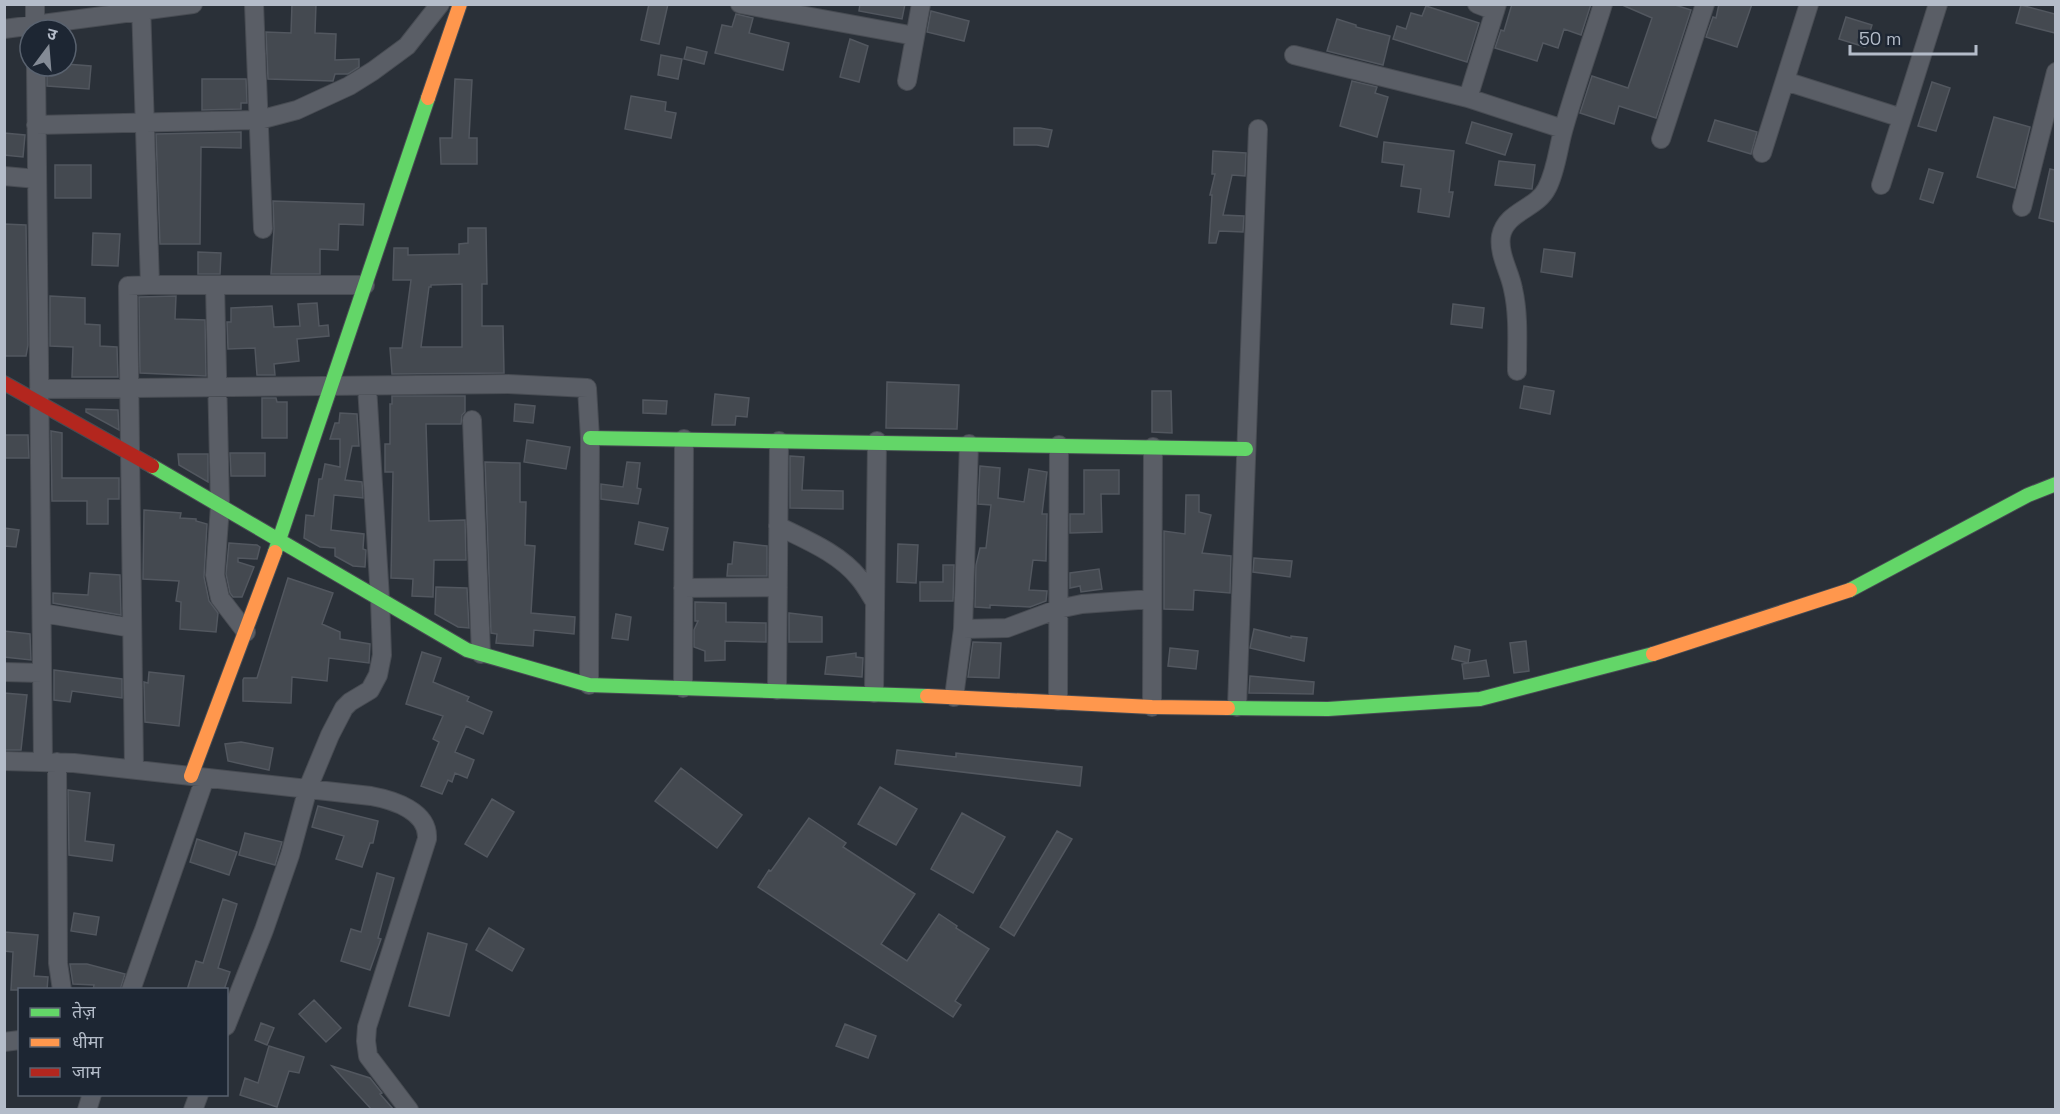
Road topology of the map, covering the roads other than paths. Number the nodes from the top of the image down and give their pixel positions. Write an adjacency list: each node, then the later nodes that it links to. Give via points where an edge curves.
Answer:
1 (194, 4): 12 (street)
2 (254, 4): 24 (street)
3 (440, 4): 24 (street, via 407,46 373,71 306,106)
4 (460, 4): 38 (street)
5 (740, 4): 14 (street)
6 (921, 4): 16 (street)
7 (1477, 4): 13 (street)
8 (1603, 4): 28 (street)
9 (1705, 4): 29 (street)
10 (1809, 4): 21 (street)
11 (1938, 4): 23 (street)
12 (141, 8): 15 (street); 25 (street)
13 (1496, 8): 22 (street)
14 (825, 12): 16 (street)
15 (78, 20)
16 (915, 36): 20 (street)
17 (1294, 55): 22 (street)
18 (2055, 72): 34 (street)
19 (36, 78): 26 (street)
20 (907, 81)
21 (1785, 81): 23 (street); 30 (street)
22 (1467, 98): 28 (street)
23 (1902, 118): 33 (street)
24 (259, 120): 25 (street); 35 (street)
25 (145, 122): 26 (street); 36 (street)
26 (36, 125): 32 (street)
27 (1258, 129): 54 (street)
28 (1563, 129): 39 (street, via 1547,188 1540,199 1505,225 1501,237 1513,288)
29 (1661, 139)
30 (1762, 153)
31 (4, 176): 32 (street)
32 (37, 179): 45 (street)
33 (1881, 185)
34 (2022, 207)
35 (263, 229)
36 (150, 285): 37 (street); 44 (street, via 128,286)
37 (215, 285): 38 (street); 42 (street)
38 (365, 285): 40 (street)
39 (1518, 371)
40 (331, 386): 41 (street); 42 (street); 59 (street)
41 (367, 386): 47 (street, via 508,384 587,388); 63 (street)
42 (217, 387): 44 (street); 57 (street)
43 (9, 388): 45 (street)
44 (129, 388): 45 (street); 55 (street)
45 (39, 396): 55 (street); 66 (street)
46 (472, 420): 70 (street)
47 (590, 438): 48 (street); 73 (street)
48 (684, 439): 49 (street); 61 (street)
49 (779, 441): 50 (street); 58 (street)
50 (877, 441): 51 (street); 64 (street)
51 (969, 444): 52 (street); 68 (street)
52 (1059, 445): 53 (street); 65 (street)
53 (1154, 447): 54 (street); 62 (street)
54 (1246, 449): 80 (street)
55 (130, 453): 57 (street); 67 (street)
56 (2055, 484): 80 (street, via 1843,594 1644,657 1480,699 1328,709)
57 (220, 506): 59 (street); 69 (street, via 217,588 227,609)
58 (778, 526): 60 (street); 64 (street, via 845,565)
59 (280, 540): 63 (street); 69 (street)
60 (778, 587): 61 (street); 75 (street)
61 (683, 588): 74 (street)
62 (1152, 598): 65 (street); 79 (street)
63 (380, 599): 70 (street, via 467,650); 85 (street, via 382,655 376,680 370,690 344,708)
64 (875, 602): 76 (street)
65 (1058, 609): 68 (street, via 1007,628); 78 (street)
66 (42, 613): 67 (street); 72 (street)
67 (132, 628): 83 (street)
68 (963, 629): 77 (street)
69 (246, 632): 84 (street)
70 (481, 654): 73 (street)
71 (4, 672): 72 (street)
72 (42, 673): 82 (street)
73 (589, 685): 74 (street)
74 (683, 688): 75 (street)
75 (777, 690): 76 (street)
76 (874, 693): 77 (street)
77 (954, 697): 78 (street)
78 (1058, 701): 79 (street)
79 (1152, 707): 80 (street)
80 (1237, 707)
81 (4, 761): 82 (street)
82 (50, 762): 83 (street); 86 (street)
83 (134, 769): 84 (street)
84 (198, 777): 85 (street); 87 (street)
85 (308, 788): 88 (street, via 283,876); 89 (street, via 388,799 416,815 426,826 425,848 367,1027 366,1041 368,1056)
86 (62, 988)
87 (132, 988)
88 (228, 1021)
89 (409, 1110)

